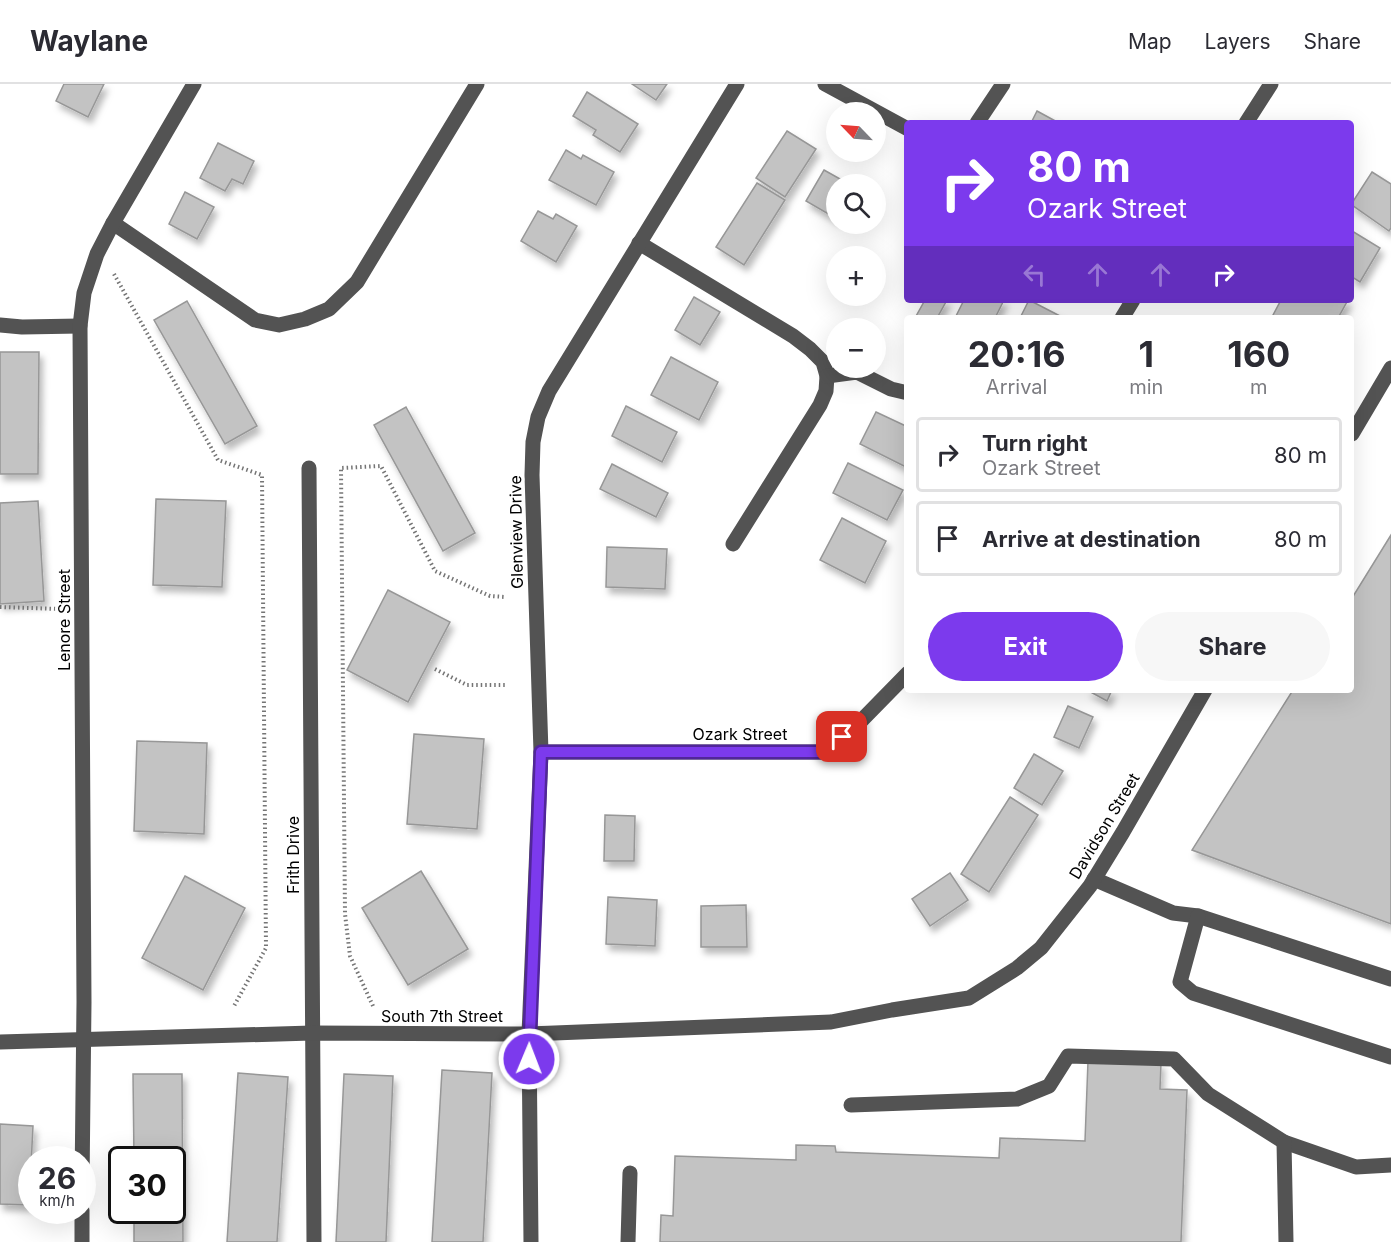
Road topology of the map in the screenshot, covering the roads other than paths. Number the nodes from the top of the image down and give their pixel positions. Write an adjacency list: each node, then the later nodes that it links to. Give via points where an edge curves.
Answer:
1 (194, 84): 10 (street, Lenore Street)
2 (477, 84): 10 (street, via 357,282 329,309 305,320 279,325 255,320)
3 (737, 84): 11 (street, Glenview Drive)
4 (825, 84): 9 (street)
5 (1003, 84): 7 (street)
6 (1271, 84): 8 (street)
7 (979, 120)
8 (1248, 120)
9 (904, 127)
10 (113, 223): 13 (street, Lenore Street, via 84,293)
11 (639, 243): 15 (street, via 793,336 823,362); 24 (street, Glenview Drive, via 549,391 533,442)
12 (0, 325): 13 (street)
13 (80, 326): 31 (street, Lenore Street)
14 (1391, 368): 19 (street)
15 (826, 372)
16 (827, 378): 21 (street, via 820,405)
17 (869, 378): 18 (street)
18 (904, 392)
19 (1354, 431)
20 (309, 468): 29 (street, Frith Drive)
21 (733, 544)
22 (904, 677): 24 (street, Ozark Street, via 824,752)
23 (1203, 693): 25 (street, Davidson Street)
24 (541, 752): 30 (street, Glenview Drive)
25 (1094, 879): 26 (street, via 1173,913); 27 (street, Davidson Street, via 1041,948)
26 (1198, 916): 28 (street); 33 (street, via 1180,982 1193,993)
27 (1017, 968): 30 (street, South 7th Street, via 969,998 831,1022)
28 (1391, 979)
29 (312, 1033): 30 (street, South 7th Street); 31 (street, South 7th Street); 41 (street, Frith Drive)
30 (530, 1034): 42 (street, Glenview Drive)
31 (83, 1040): 32 (street, South 7th Street); 36 (street, Lenore Street)
32 (0, 1041)
33 (1391, 1057)
34 (851, 1105): 35 (street, via 1017,1099 1049,1086 1068,1056 1174,1059 1208,1094)
35 (1284, 1142): 37 (street, via 1356,1167); 44 (street)
36 (82, 1146)
37 (1391, 1165)
38 (630, 1173): 43 (street)
39 (82, 1224): 40 (street)
40 (82, 1242)
41 (314, 1242)
42 (531, 1242)
43 (628, 1242)
44 (1286, 1242)

